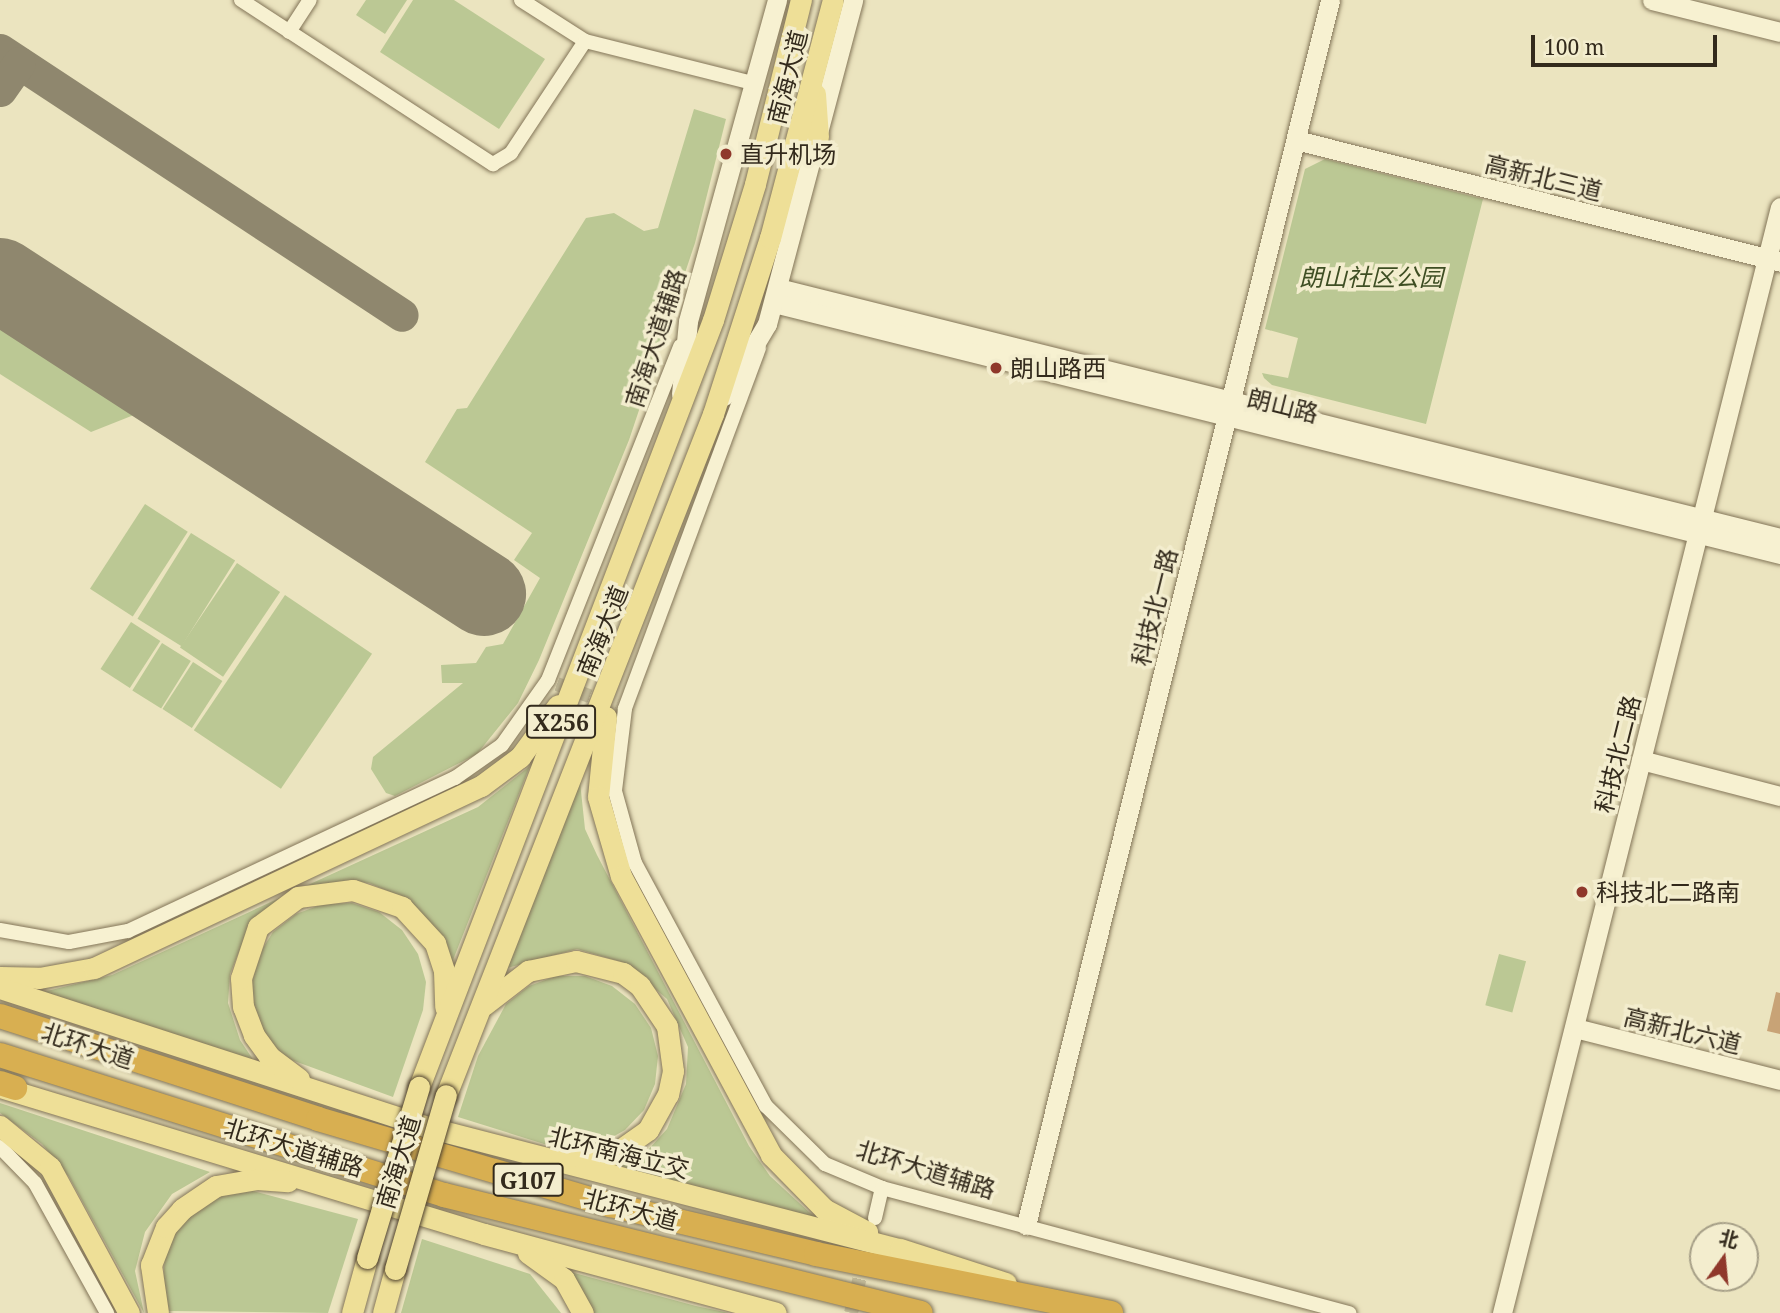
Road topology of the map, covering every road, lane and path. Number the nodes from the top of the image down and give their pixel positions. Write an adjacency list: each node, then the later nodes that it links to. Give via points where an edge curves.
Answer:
1 (241, 0): 10 (street)
2 (310, 0): 10 (street)
3 (521, 0): 12 (street)
4 (777, 0): 14 (street, 南海大道辅路)
5 (801, 0): 24 (main road, 南海大道 / X256, via 736,251)
6 (833, 0): 13 (main road, 南海大道 / X256)
7 (853, 0): 15 (street)
8 (1330, 0): 16 (street, 科技北一路)
9 (1652, 0): 11 (street)
10 (289, 32): 12 (street, via 493,164 511,153)
11 (1780, 32)
12 (584, 41): 14 (street)
13 (814, 78): 15 (main road); 23 (main road, 南海大道 / X256)
14 (756, 84): 20 (street, 南海大道辅路)
15 (818, 136): 19 (street)
16 (1296, 140): 18 (street, 高新北三道); 22 (street, 科技北一路)
17 (1780, 207): 18 (street, 科技北二路)
18 (1774, 260): 25 (street, 科技北二路)
19 (776, 295): 21 (street); 22 (street, 朗山路)
20 (688, 321): 24 (street, 南海大道); 32 (street, 南海大道辅路, via 552,682 522,724 478,765 128,931 69,942)
21 (767, 324): 23 (street); 47 (street, 北环大道辅路, via 621,707 615,791 620,824 642,875 782,1126 825,1164)
22 (1228, 409): 25 (street, 朗山路); 49 (street, 科技北一路)
23 (713, 414): 28 (main road, 南海大道 / X256)
24 (678, 420): 29 (main road, 南海大道 / X256)
25 (1700, 526): 26 (street, 朗山路); 27 (street, 朗山路); 30 (street, 科技北二路)
26 (1780, 538)
27 (1780, 554)
28 (631, 627): 36 (main road, 南海大道 / X256); 51 (main road, via 599,761 598,797 610,850 771,1155 824,1209)
29 (596, 631): 33 (main road, via 534,740 481,786 94,968 39,978); 37 (main road, 南海大道 / X256)
30 (1641, 760): 31 (street); 38 (street, 科技北二路)
31 (1780, 796)
32 (0, 930)
33 (0, 977)
34 (0, 988): 42 (main road)
35 (0, 1016): 52 (highway, 北环大道 / G107, via 318,1119 611,1205 816,1254)
36 (475, 1018): 45 (main road, via 488,999 528,971 576,961 623,973 640,986 667,1026 673,1071 668,1094 648,1130 614,1154); 57 (main road, 南海大道 / X256, bridge, via 446,1095)
37 (444, 1024): 42 (main road, via 444,971 435,943 402,907 380,895 324,889 274,911 258,928 246,954 243,1007 269,1056); 53 (main road, 南海大道 / X256, bridge, via 419,1087)
38 (1575, 1028): 40 (street, 高新北六道); 63 (street, 科技北二路)
39 (0, 1055): 60 (highway, 北环大道 / G107, via 444,1195)
40 (1780, 1080)
41 (5, 1086): 46 (main road, 北环大道辅路)
42 (328, 1095): 45 (main road, 北环南海立交)
43 (0, 1126): 55 (main road, via 50,1167)
44 (0, 1147): 54 (street, via 35,1184)
45 (523, 1155): 51 (main road, 北环南海立交)
46 (338, 1188): 50 (main road, 北环大道辅路); 56 (main road, via 257,1179 216,1186 198,1196 166,1227 156,1246 150,1285)
47 (882, 1188): 48 (street); 49 (street, 北环大道辅路)
48 (875, 1218)
49 (1026, 1225): 62 (street, 北环大道辅路)
50 (484, 1234): 58 (main road, via 551,1267); 59 (main road, 北环大道辅路)
51 (900, 1249): 52 (main road)
52 (1068, 1303): 61 (highway, 北环大道 / G107)
53 (351, 1307)
54 (107, 1313)
55 (129, 1313)
56 (158, 1313)
57 (383, 1313)
58 (583, 1313)
59 (776, 1313)
60 (921, 1313)
61 (1111, 1313)
62 (1350, 1313)
63 (1502, 1313)

